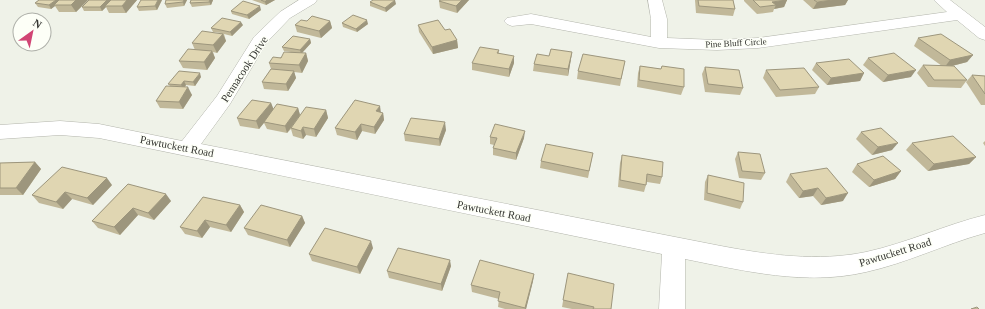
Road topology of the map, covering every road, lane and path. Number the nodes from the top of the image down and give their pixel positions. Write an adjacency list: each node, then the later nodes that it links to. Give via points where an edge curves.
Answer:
1 (310, 0): 9 (street, Pennacook Drive, via 285,15 260,40 224,100)
2 (655, 0): 7 (street, via 659,19)
3 (940, 0): 4 (street)
4 (960, 15): 6 (street); 7 (street, Pine Bluff Circle, via 743,44)
5 (512, 21): 7 (street, Pine Bluff Circle, via 531,19)
6 (985, 35)
7 (659, 42)
8 (0, 132): 9 (street, Pawtuckett Road, via 60,128 99,131)
9 (187, 148): 11 (street, Pawtuckett Road)
10 (985, 224): 11 (street, Pawtuckett Road, via 866,262 830,267 745,261)
11 (674, 247): 12 (street)
12 (672, 309)

